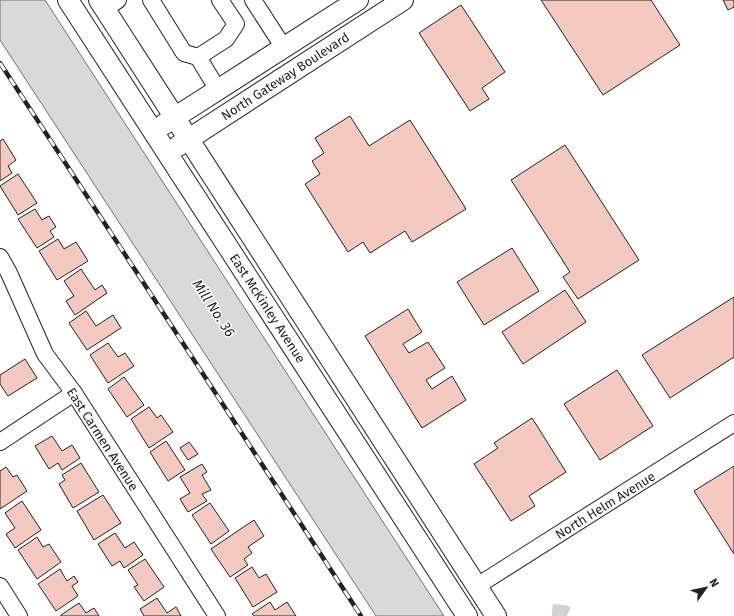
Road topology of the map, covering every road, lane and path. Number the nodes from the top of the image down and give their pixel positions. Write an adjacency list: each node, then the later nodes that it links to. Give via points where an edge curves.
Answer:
1 (68, 0): 12 (main road, East McKinley Avenue)
2 (151, 0): 9 (street, via 184,53)
3 (220, 0): 9 (street, via 236,24 226,39)
4 (253, 0): 8 (street)
5 (358, 0): 8 (main road, North Gateway Boulevard)
6 (403, 0): 13 (main road, North Gateway Boulevard)
7 (108, 3): 11 (main road, East McKinley Avenue)
8 (284, 48): 10 (main road, North Gateway Boulevard)
9 (198, 57): 10 (street)
10 (218, 90): 11 (main road, North Gateway Boulevard)
11 (175, 118): 12 (main road, North Gateway Boulevard); 13 (main road, East McKinley Avenue)
12 (153, 131): 14 (main road, East McKinley Avenue)
13 (188, 139): 14 (main road, North Gateway Boulevard); 21 (main road, East McKinley Avenue)
14 (168, 152): 19 (main road, East McKinley Avenue)
15 (0, 257): 16 (street, East Carmen Avenue, via 10,273 45,354)
16 (74, 393): 18 (street); 23 (street, East Carmen Avenue)
17 (734, 423): 21 (street, North Helm Avenue)
18 (0, 442)
19 (365, 457): 21 (main road, via 411,509 461,583 471,588); 24 (main road, East McKinley Avenue)
20 (0, 586): 22 (street)
21 (477, 586): 25 (main road, East McKinley Avenue)
22 (19, 616)
23 (217, 616)
24 (467, 616)
25 (496, 616)

